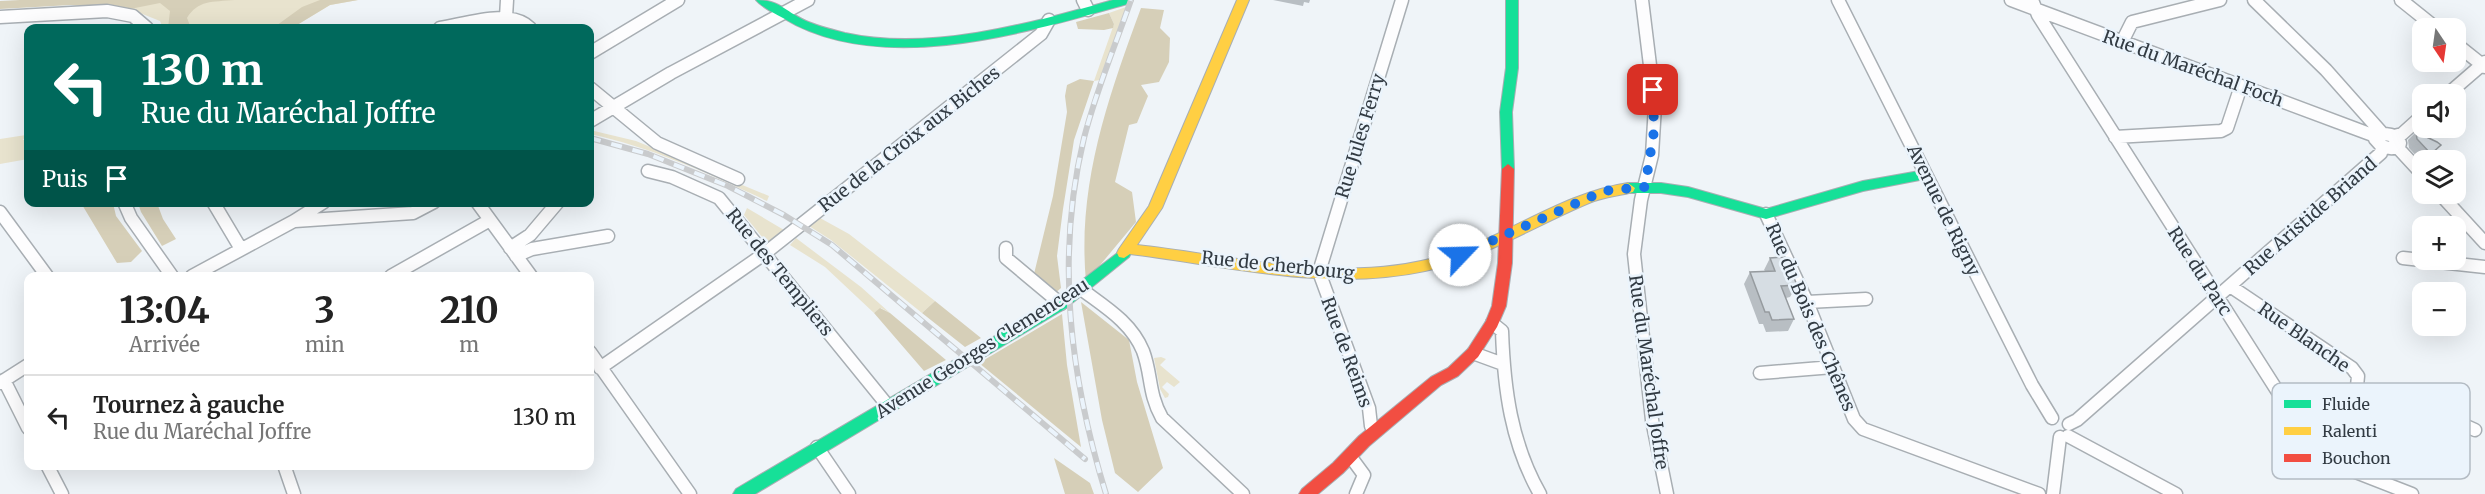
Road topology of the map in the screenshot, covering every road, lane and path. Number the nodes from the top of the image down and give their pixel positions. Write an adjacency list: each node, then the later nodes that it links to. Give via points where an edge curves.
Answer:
1 (507, 0): 20 (street)
2 (678, 0): 27 (street)
3 (762, 0): 18 (main road)
4 (774, 0): 18 (main road)
5 (808, 0): 18 (street)
6 (1127, 0): 17 (main road)
7 (1402, 0): 70 (street, Rue Jules Ferry)
8 (1512, 0): 55 (main road, via 1512,68 1506,112)
9 (1642, 0): 43 (street, Rue du Maréchal Joffre, via 1655,106 1652,155)
10 (1838, 0): 41 (street, Avenue de Rigny)
11 (2011, 0): 16 (street, Rue du Maréchal Foch)
12 (2220, 0): 26 (street, via 2132,22)
13 (2254, 0): 37 (street, via 2326,70)
14 (2401, 0): 21 (street)
15 (1239, 2): 60 (main road, Avenue Georges Clemenceau, via 1155,208)
16 (2033, 4): 26 (street, Rue du Maréchal Foch); 36 (street, Rue du Parc)
17 (1085, 5): 22 (main road)
18 (784, 11): 22 (main road, via 809,29 875,42 969,40); 33 (street)
19 (0, 17): 23 (street, via 107,11 131,15)
20 (506, 17): 24 (street); 25 (street)
21 (2424, 18)
22 (1049, 20): 62 (street, Rue de la Croix aux Biches, via 1041,34)
23 (142, 24)
24 (464, 24)
25 (526, 24)
26 (2122, 42): 31 (street, Rue du Maréchal Foch)
27 (594, 50)
28 (2466, 52): 29 (street)
29 (2484, 65): 30 (street)
30 (2460, 84)
31 (2241, 86): 36 (street, via 2227,128 2221,131); 37 (street, Rue du Maréchal Foch)
32 (594, 91): 33 (street)
33 (613, 108): 34 (street); 42 (street, via 668,150)
34 (594, 119)
35 (2412, 125): 38 (street)
36 (2115, 137): 73 (street, Rue du Parc)
37 (2379, 138): 38 (street, Rue du Maréchal Foch); 71 (street, Rue Aristide Briand, via 2381,153)
38 (2396, 142): 39 (street)
39 (2412, 162)
40 (648, 171): 62 (street, Rue des Templiers, via 719,198)
41 (1925, 175): 52 (main road, Rue du Bois des Chênes, via 1863,186); 93 (street, Avenue de Rigny, via 2052,418 2049,427)
42 (738, 178)
43 (1645, 187): 52 (main road, Rue de Cherbourg, via 1689,192); 55 (main road, Rue de Cherbourg, via 1604,191); 108 (street, Rue du Maréchal Joffre, via 1634,254 1651,409)
44 (2449, 204): 57 (street)
45 (126, 207): 66 (street)
46 (216, 207): 59 (street)
47 (316, 207): 54 (street)
48 (424, 207): 54 (street, via 413,213)
49 (481, 207): 53 (street)
50 (554, 207): 61 (street)
51 (0, 212): 65 (street)
52 (1766, 214): 75 (street, Rue du Bois des Chênes)
53 (490, 220): 61 (street); 68 (street)
54 (294, 221): 59 (street)
55 (1506, 235): 70 (main road, Rue de Cherbourg, via 1441,264 1364,274); 77 (main road, via 1503,286)
56 (608, 236): 61 (street)
57 (2485, 243)
58 (1006, 248): 76 (street, via 1006,258)
59 (241, 249): 67 (street)
60 (1129, 249): 70 (main road, Rue de Cherbourg); 72 (main road, Avenue Georges Clemenceau)
61 (513, 252): 69 (street)
62 (764, 254): 83 (street, Rue de la Croix aux Biches); 88 (street, Rue des Templiers)
63 (2403, 258): 64 (street)
64 (2485, 267)
65 (44, 272)
66 (169, 272)
67 (199, 272)
68 (398, 272)
69 (528, 272)
70 (1318, 272): 90 (street, Rue de Reims)
71 (2230, 286): 73 (street, Rue Aristide Briand); 87 (street, Rue Blanche, via 2352,368 2358,376)
72 (1081, 289): 76 (main road, Avenue Georges Clemenceau); 104 (street, via 1130,327 1143,352 1153,402 1162,418)
73 (2217, 297): 86 (street, Rue du Parc); 93 (street, Rue Aristide Briand)
74 (1866, 299): 75 (street)
75 (1808, 302): 81 (street, Rue du Bois des Chênes)
76 (1060, 303): 88 (main road, Avenue Georges Clemenceau)
77 (1492, 323): 78 (main road); 80 (street, via 1502,331)
78 (1473, 353): 80 (street); 90 (main road, via 1453,372)
79 (594, 358): 83 (street)
80 (1503, 364): 107 (street, via 1508,418 1522,460)
81 (1833, 367): 84 (street); 109 (street, Rue du Bois des Chênes, via 1854,419 1863,429)
82 (24, 368): 85 (street)
83 (600, 368): 101 (street)
84 (1760, 373)
85 (2, 382): 89 (street)
86 (2272, 383)
87 (2357, 383)
88 (888, 406): 94 (main road, Avenue Georges Clemenceau)
89 (24, 422)
90 (1378, 424): 95 (main road)
91 (2470, 428): 92 (street)
92 (2475, 430)
93 (2066, 432): 110 (street); 111 (street)
94 (818, 447): 102 (main road, Avenue Georges Clemenceau); 103 (street)
95 (1350, 456): 105 (main road); 106 (street, via 1364,475)
96 (50, 470): 99 (street)
97 (286, 470): 100 (street)
98 (2373, 479): 112 (street, Rue du Parc)
99 (62, 494)
100 (294, 494)
101 (690, 494)
102 (741, 494)
103 (849, 494)
104 (1243, 494)
105 (1307, 494)
106 (1356, 494)
107 (1540, 494)
108 (1667, 494)
109 (2039, 494)
110 (2053, 494)
111 (2176, 494)
112 (2412, 494)

